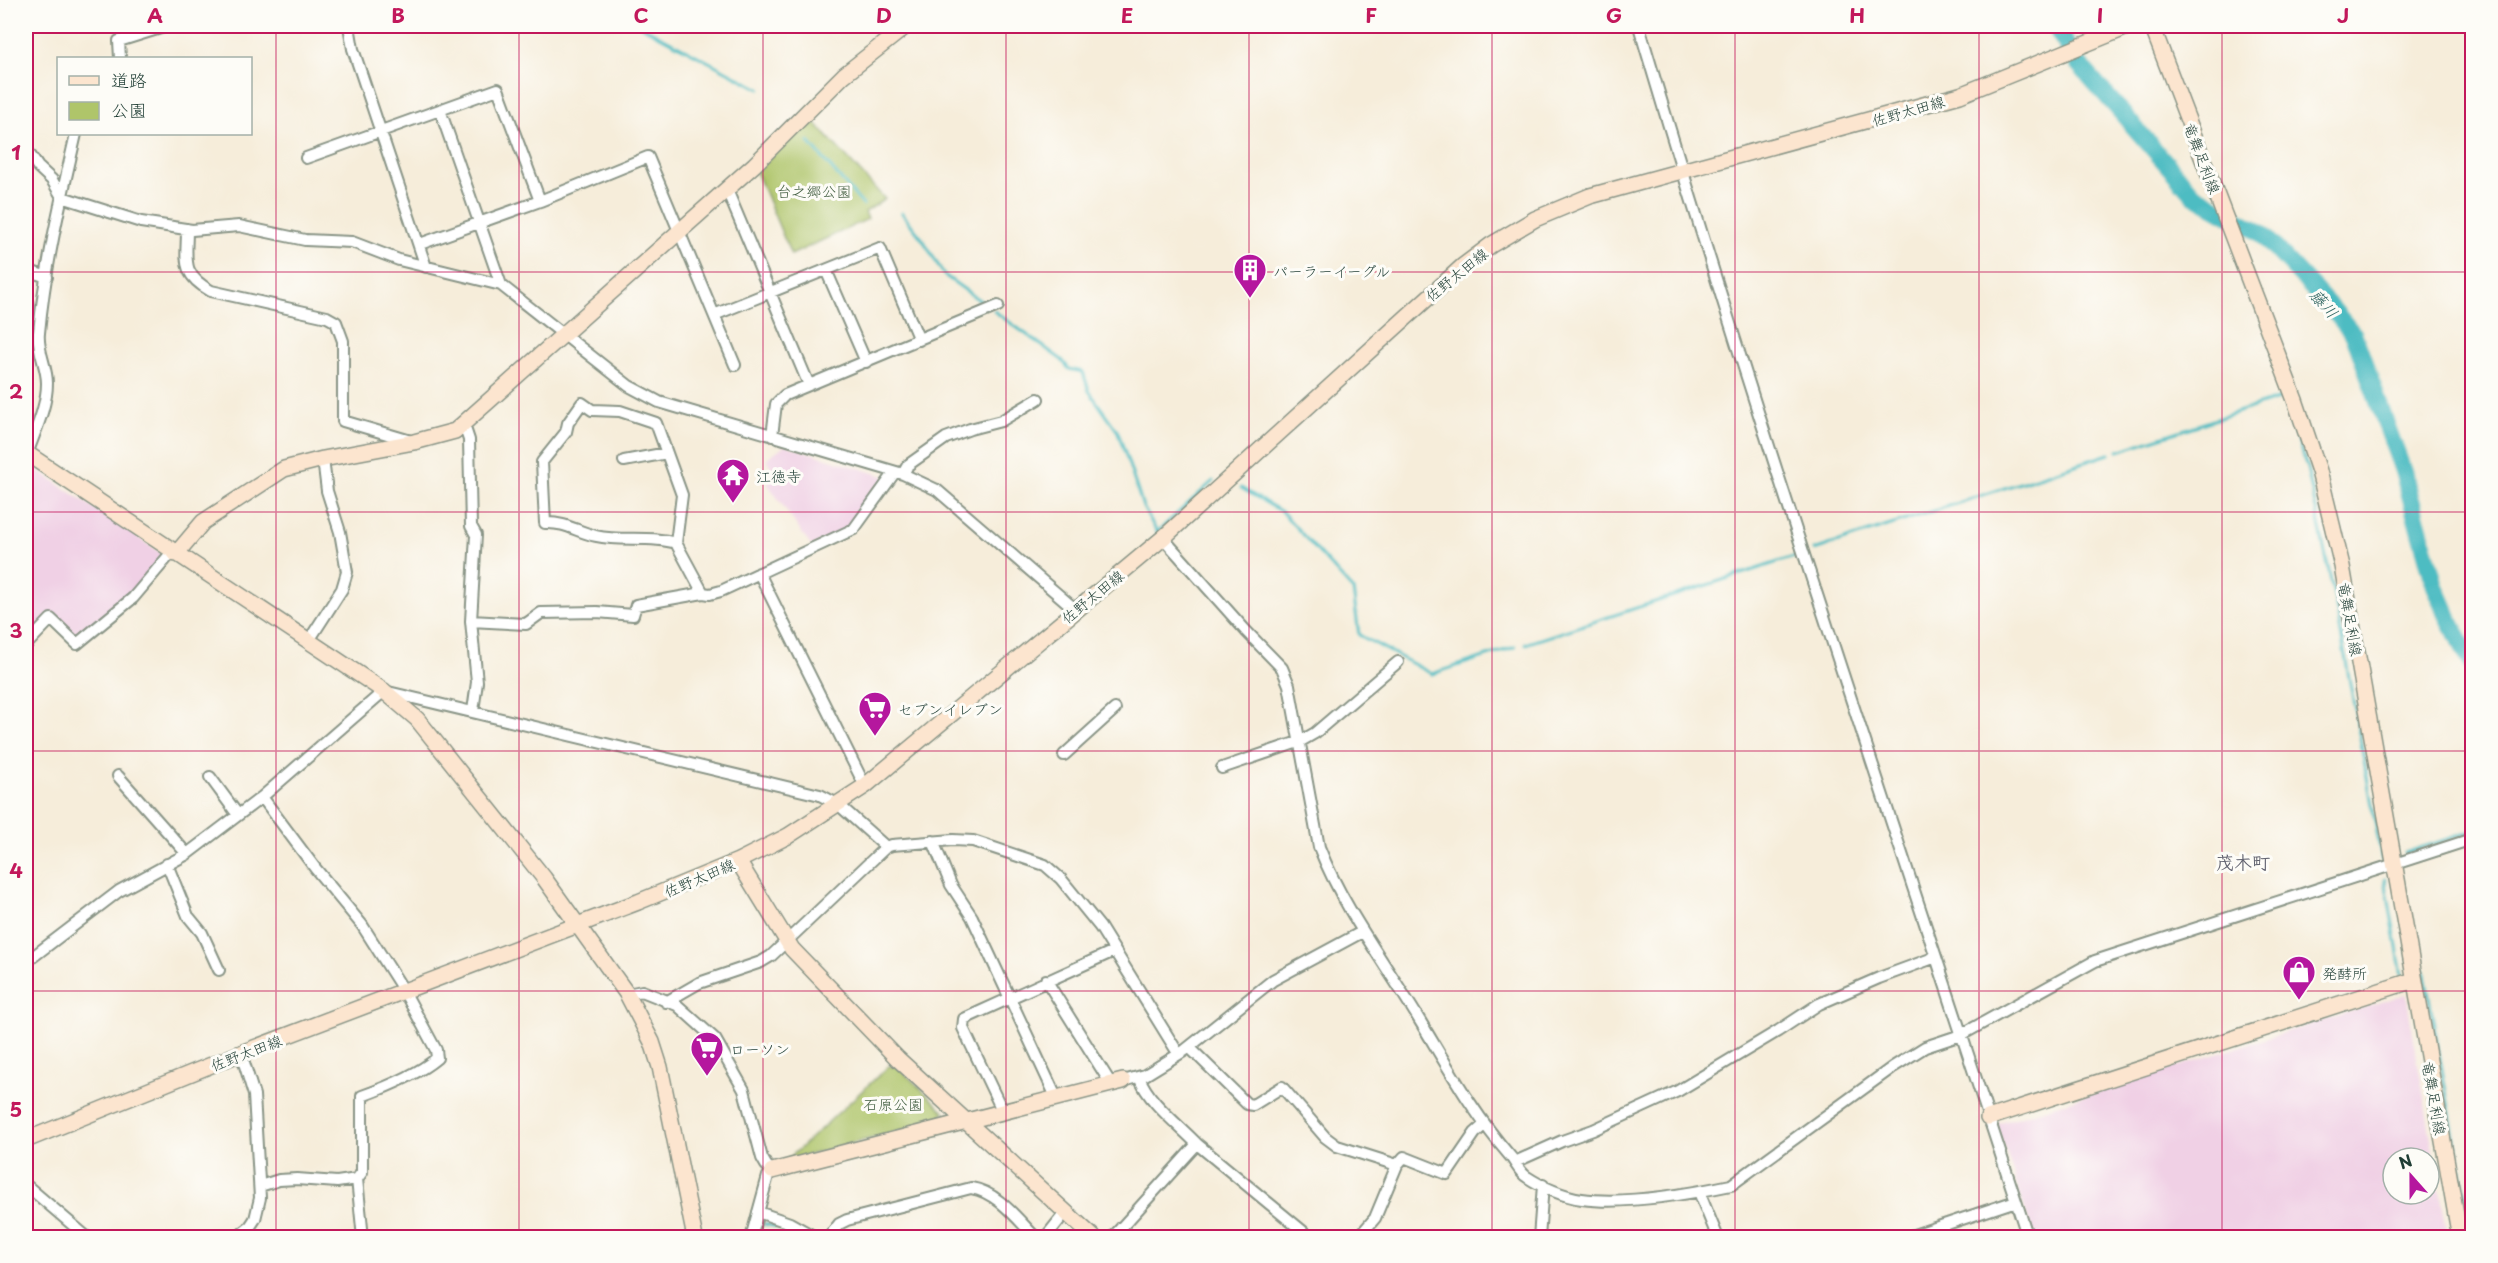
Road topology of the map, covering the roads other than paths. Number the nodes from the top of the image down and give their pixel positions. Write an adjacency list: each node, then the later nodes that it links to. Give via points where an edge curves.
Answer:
1 (167, 26): 7 (street, via 119,41)
2 (349, 26): 9 (street)
3 (906, 26): 14 (main road, via 844,75)
4 (1639, 26): 13 (street)
5 (2130, 26): 13 (main road, 佐野太田線, via 1994,83 1932,104)
6 (2152, 26): 73 (main road, 竜舞足利線, via 2295,400 2327,499)
7 (120, 57)
8 (440, 110): 9 (street); 16 (street, via 498,89); 17 (street)
9 (381, 130): 12 (street); 20 (street)
10 (76, 135): 15 (street)
11 (26, 149): 15 (street)
12 (306, 158)
13 (1682, 170): 45 (main road, 佐野太田線, via 1574,202 1491,245 1409,312); 78 (street)
14 (727, 190): 19 (main road); 26 (street)
15 (62, 197): 18 (street, via 141,222); 24 (street)
16 (540, 201): 17 (street); 19 (street, via 648,157)
17 (480, 222): 20 (street); 25 (street)
18 (188, 229): 21 (street, via 239,226 305,240 352,242); 39 (street, via 188,271 200,285 336,322 343,341 343,421)
19 (680, 231): 28 (street); 29 (main road)
20 (420, 243): 21 (street)
21 (426, 267): 25 (street)
22 (26, 270): 24 (street)
23 (826, 270): 26 (street); 30 (street, via 880,248); 31 (street)
24 (47, 277): 40 (street, via 38,342 47,381 45,404)
25 (501, 285): 29 (street)
26 (771, 292): 28 (street); 33 (street)
27 (994, 308): 30 (street)
28 (714, 315): 32 (street)
29 (565, 334): 35 (street, via 629,386); 37 (main road)
30 (919, 340): 31 (street)
31 (866, 362): 33 (street)
32 (735, 365)
33 (808, 385): 38 (street, via 785,395 776,404)
34 (1038, 399): 44 (street, via 1001,421 946,438)
35 (659, 402): 36 (street); 38 (street)
36 (651, 422): 41 (street, via 656,423); 46 (street, via 620,411 592,410 582,403 567,423 566,432 542,462 545,523 559,523 596,536 659,538)
37 (464, 425): 39 (main road); 51 (street, via 469,440 471,526 476,535)
38 (772, 436): 44 (street)
39 (414, 442): 42 (main road)
40 (26, 453): 47 (main road)
41 (667, 453): 43 (street); 46 (street, via 682,495)
42 (323, 459): 47 (main road, via 284,470 213,514); 52 (street, via 327,491 348,572 342,589)
43 (624, 461)
44 (899, 473): 48 (street, via 854,529); 50 (street, via 938,490)
45 (1163, 538): 50 (main road, 佐野太田線); 58 (street, via 1282,668)
46 (676, 543): 49 (street)
47 (174, 553): 52 (main road); 53 (street, via 133,598 77,644 51,619)
48 (759, 573): 49 (street, via 722,591); 63 (street)
49 (703, 593): 51 (street, via 636,605 633,615 541,614 526,624)
50 (1076, 610): 63 (main road, 佐野太田線)
51 (471, 621): 57 (street, via 477,682)
52 (308, 642): 55 (main road)
53 (26, 645)
54 (1398, 662): 58 (street)
55 (384, 692): 57 (street); 64 (street); 74 (main road, via 417,719 544,878)
56 (1115, 709): 59 (street)
57 (473, 711): 65 (street, via 820,795)
58 (1301, 741): 60 (street); 75 (street, via 1319,847)
59 (1064, 756)
60 (1222, 768)
61 (118, 776): 70 (street)
62 (210, 777): 66 (street)
63 (865, 786): 65 (main road, 佐野太田線)
64 (262, 797): 66 (street); 83 (street, via 362,925)
65 (839, 805): 69 (street); 71 (main road, 佐野太田線)
66 (238, 815): 70 (street)
67 (2472, 839): 73 (street)
68 (933, 841): 69 (street); 77 (street, via 973,841 1045,865 1100,927); 85 (street, via 951,885 967,908)
69 (886, 848): 76 (street)
70 (187, 854): 72 (street)
71 (738, 861): 74 (main road, 佐野太田線); 76 (main road)
72 (167, 864): 79 (street, via 119,891); 80 (street, via 188,916 202,933)
73 (2393, 864): 82 (main road, 竜舞足利線); 87 (street, via 2095,961)
74 (577, 926): 83 (main road, 佐野太田線); 84 (main road)
75 (1362, 932): 88 (street, via 1273,980); 97 (street)
76 (786, 942): 86 (street, via 761,962 699,983); 96 (main road, via 893,1055)
77 (1114, 951): 81 (street); 90 (street)
78 (1936, 957): 87 (street); 100 (street, via 1819,1004 1678,1091)
79 (26, 962)
80 (219, 970)
81 (1046, 980): 85 (street); 92 (street)
82 (2414, 980): 95 (main road); 128 (main road, 竜舞足利線)
83 (404, 991): 89 (main road, 佐野太田線); 103 (street, via 436,1050 436,1058 362,1096 362,1172)
84 (627, 994): 86 (street, via 642,991); 114 (main road, via 652,1042 660,1067)
85 (1009, 997): 93 (street); 94 (street, via 967,1016 962,1023)
86 (666, 1002): 102 (street, via 684,1010 715,1039 744,1090 762,1158)
87 (1961, 1035): 95 (street); 107 (street, via 1925,1047 1893,1067 1731,1185)
88 (1189, 1047): 90 (street); 101 (street, via 1247,1104 1253,1105 1282,1087 1337,1146)
89 (241, 1053): 98 (main road, 佐野太田線); 106 (street, via 254,1095)
90 (1178, 1053): 91 (street)
91 (1139, 1077): 92 (street); 99 (street, via 1142,1086)
92 (1117, 1083): 93 (main road)
93 (1056, 1097): 94 (main road)
94 (1003, 1112): 96 (main road)
95 (1988, 1118): 108 (street)
96 (965, 1122): 102 (main road); 110 (main road)
97 (1484, 1125): 100 (street); 101 (street, via 1447,1174 1404,1156)
98 (26, 1140)
99 (1197, 1144): 121 (street); 122 (street)
100 (1515, 1162): 105 (street, via 1524,1176)
101 (1397, 1165): 123 (street, via 1375,1218)
102 (772, 1171): 109 (street)
103 (357, 1179): 106 (street, via 279,1180); 113 (street)
104 (26, 1185): 111 (street)
105 (1543, 1185): 107 (street, via 1579,1199 1599,1200); 124 (street)
106 (260, 1186): 112 (street, via 255,1219)
107 (1699, 1192): 125 (street)
108 (2016, 1201): 126 (street); 127 (street)
109 (758, 1212): 115 (street); 116 (street)
110 (1065, 1213): 119 (street); 120 (main road)
111 (88, 1238)
112 (236, 1238)
113 (363, 1238)
114 (694, 1238)
115 (751, 1238)
116 (817, 1238)
117 (828, 1238): 118 (street, via 847,1220 971,1188 1000,1203)
118 (1036, 1238)
119 (1045, 1238)
120 (1094, 1238)
121 (1112, 1238)
122 (1311, 1238)
123 (1359, 1238)
124 (1539, 1238)
125 (1718, 1238)
126 (1905, 1238)
127 (2028, 1238)
128 (2460, 1238)

